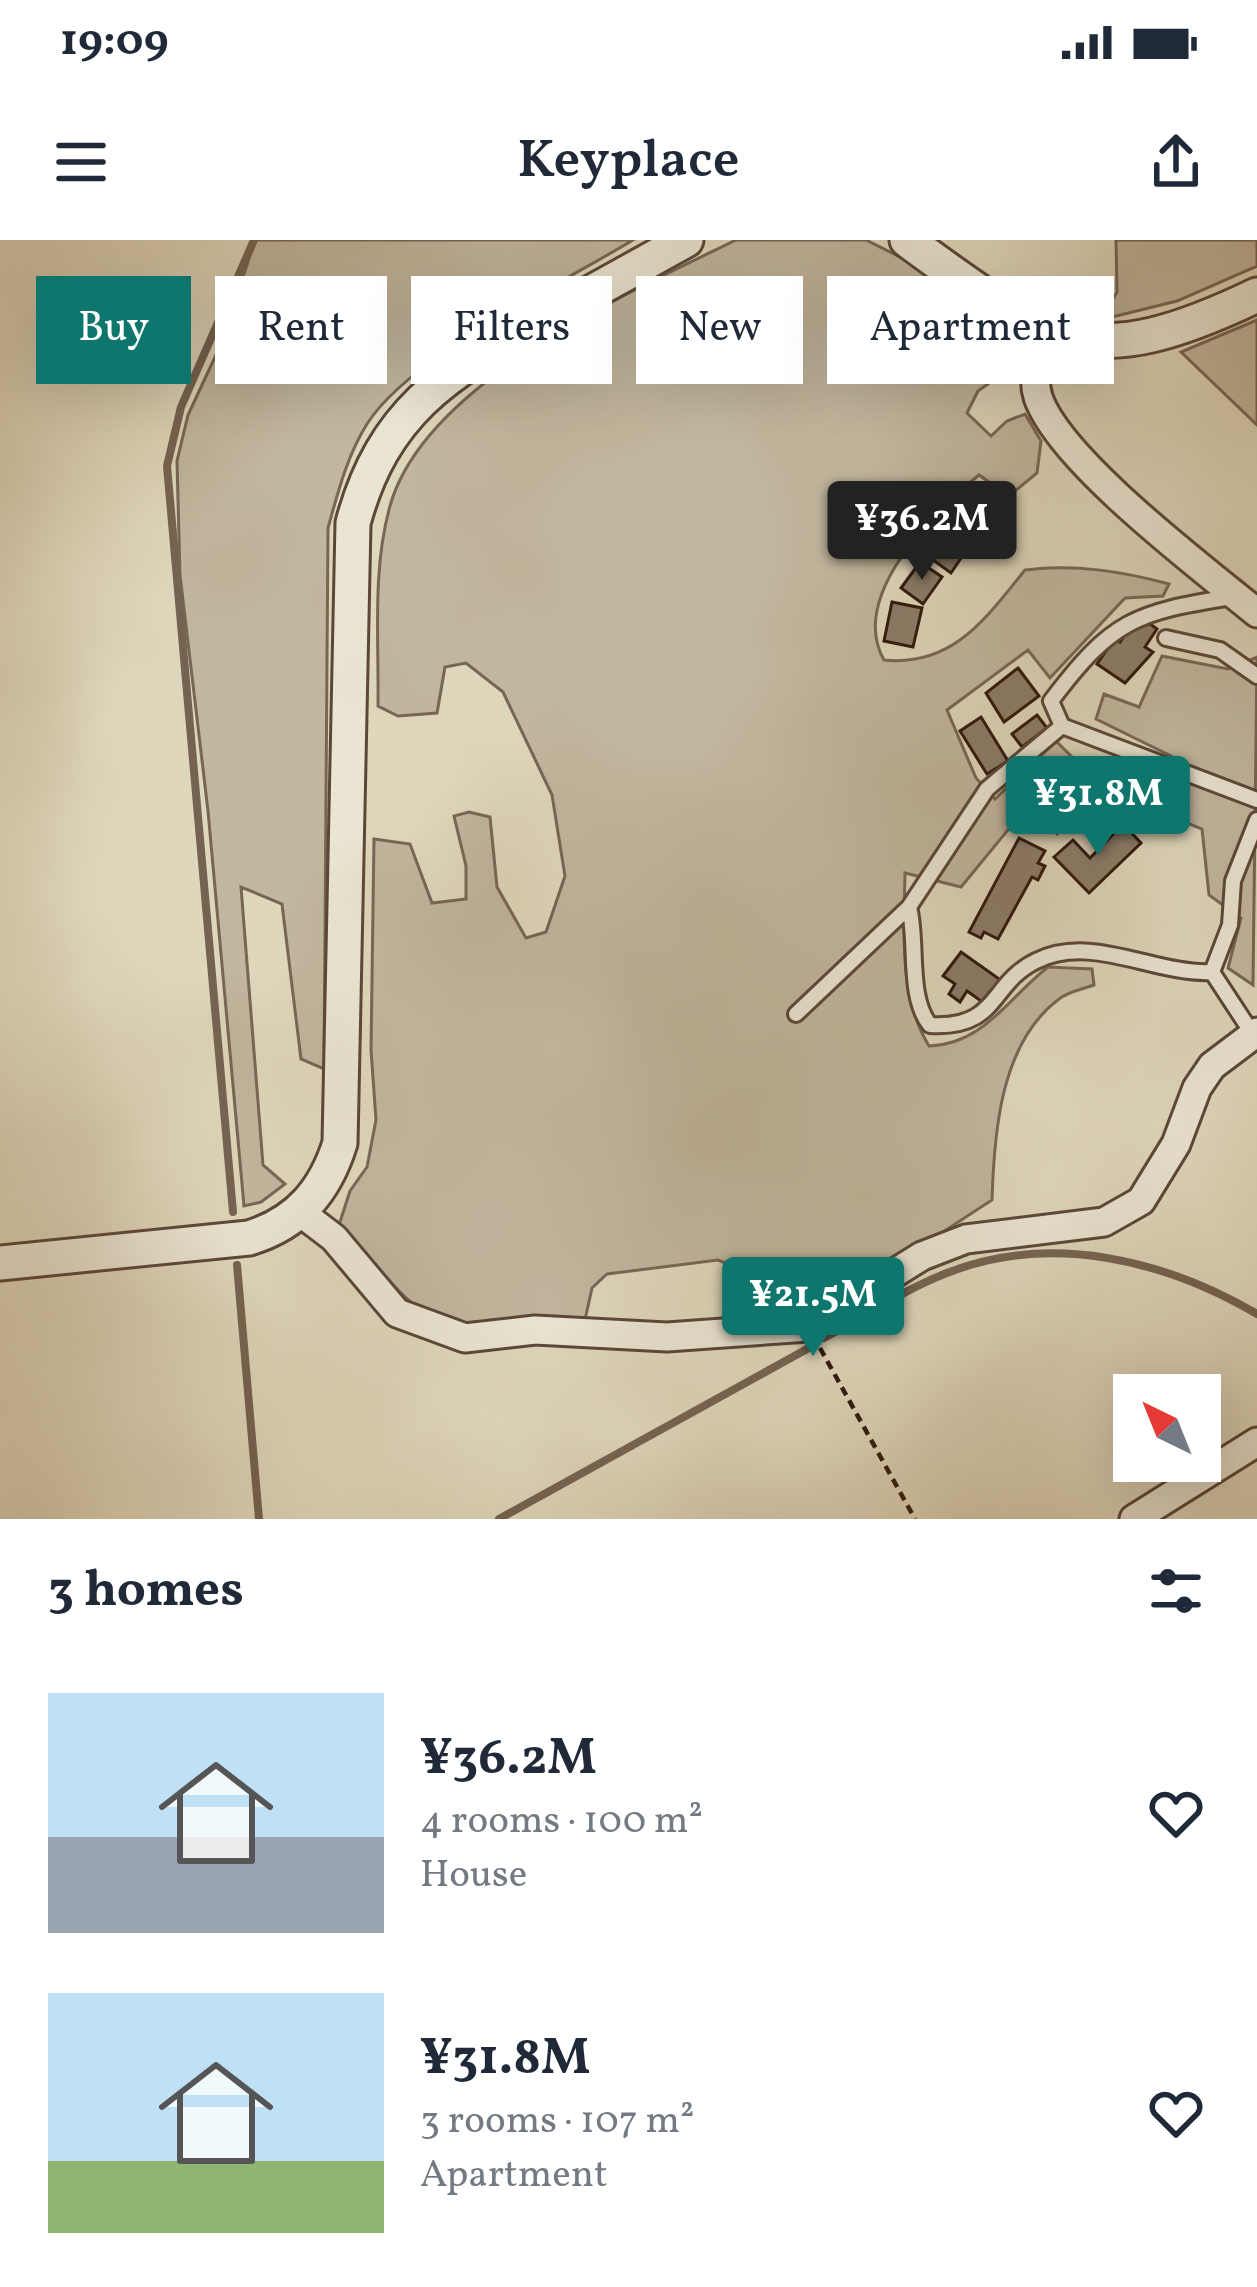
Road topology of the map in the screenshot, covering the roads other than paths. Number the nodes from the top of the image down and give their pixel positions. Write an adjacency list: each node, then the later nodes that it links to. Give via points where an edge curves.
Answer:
1 (686, 240): 17 (street, via 442,379 390,434 362,491 353,524 340,1143 332,1171)
2 (907, 240): 3 (street)
3 (957, 276)
4 (1257, 295): 5 (street, via 1158,337)
5 (1114, 343)
6 (1036, 384): 7 (street, via 1072,452)
7 (1247, 605): 10 (lane, via 1150,611 1120,625 1051,700)
8 (1166, 638): 9 (lane, via 1220,650)
9 (1257, 676)
10 (1062, 726): 11 (lane); 13 (lane, via 987,788)
11 (1257, 800)
12 (1257, 820): 14 (lane)
13 (909, 907): 14 (lane, via 921,1015 930,1025 961,1027 1032,962 1060,952 1088,950 1178,974); 15 (lane)
14 (1212, 972): 16 (lane)
15 (796, 1014)
16 (1254, 1032): 17 (street, via 1196,1088 1176,1144 1141,1201 1104,1222 944,1247 808,1328 465,1338 397,1313 344,1248)
17 (300, 1212): 18 (street, via 249,1238)
18 (0, 1263)
19 (1257, 1442): 20 (street)
20 (1134, 1519)

